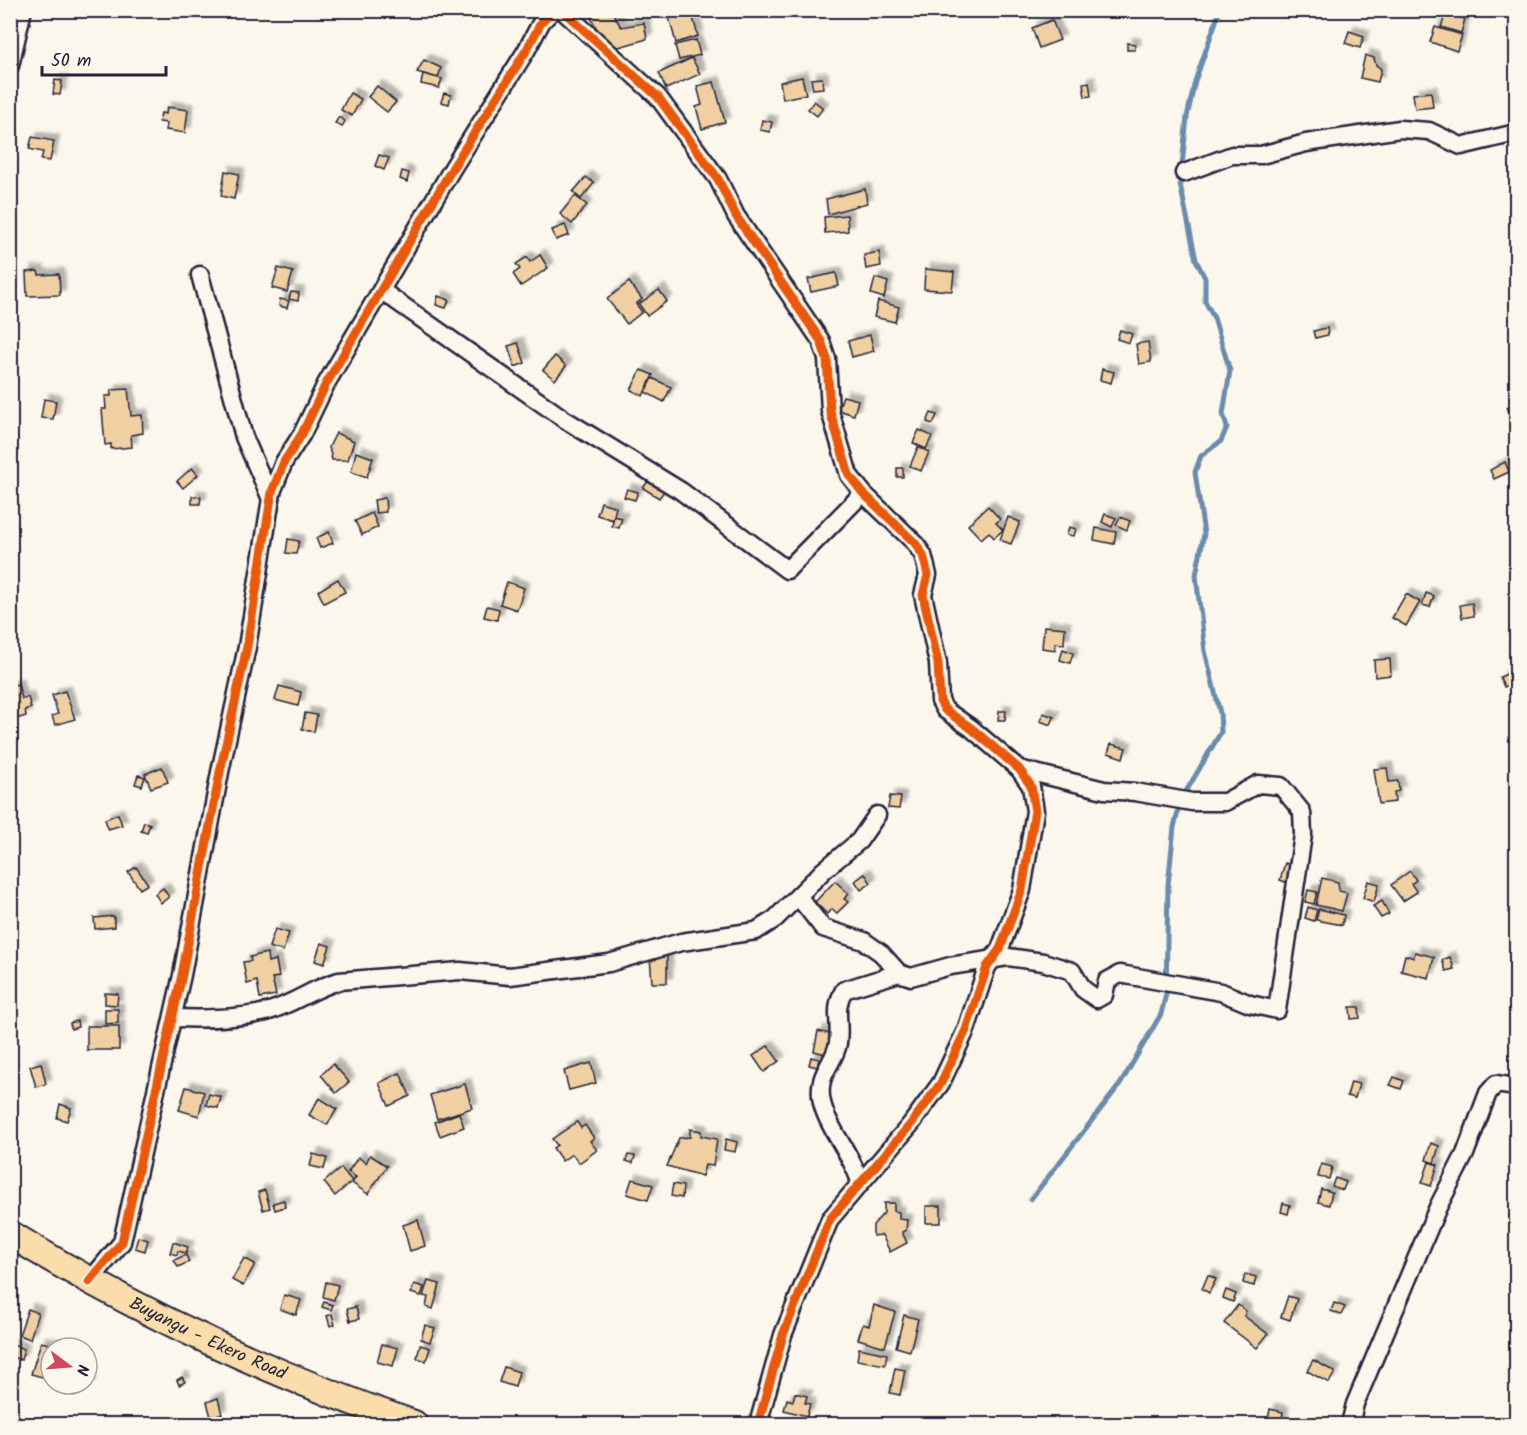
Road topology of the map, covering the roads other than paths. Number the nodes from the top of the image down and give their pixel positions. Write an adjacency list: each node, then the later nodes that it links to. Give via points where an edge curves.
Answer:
1 (23, 10): 4 (street)
2 (553, 10): 8 (street, via 542,21)
3 (562, 10): 9 (street, via 658,97 718,179 736,216 809,322 827,359 830,411 843,457 849,475)
4 (10, 66)
5 (1516, 133): 6 (street, via 1461,146 1429,130 1400,129 1306,143 1261,155 1232,155)
6 (1184, 173)
7 (200, 275): 10 (street, via 244,437)
8 (382, 291): 9 (street, via 564,419 681,491 787,570); 10 (street, via 284,462)
9 (863, 493): 11 (street, via 923,555 928,575 923,595 938,663 940,701 945,710)
10 (271, 499): 16 (street, via 247,647)
11 (1019, 769): 14 (street, via 1031,786 1035,804 1029,863 1023,890); 14 (street, via 1104,790 1192,802 1226,802 1258,784 1281,786 1302,812 1303,835 1277,1010 1221,992 1120,974 1107,981 1104,995 1097,999 1083,989 1072,971 1026,958)
12 (877, 815): 13 (street, via 859,841)
13 (798, 896): 15 (street, via 823,928 864,941); 16 (street, via 756,931 681,942 609,963 510,976 459,970 339,981 266,1012)
14 (994, 958): 15 (street, via 911,977); 18 (street, via 941,1083 906,1131)
15 (899, 973): 18 (street, via 844,990 837,1002 837,1047 822,1081 820,1100)
16 (174, 1018): 20 (street, via 122,1242)
17 (1516, 1087): 23 (street, via 1496,1084 1488,1093 1364,1382)
18 (860, 1182): 22 (street, via 830,1219 817,1246 783,1335)
19 (10, 1234): 20 (main road, Buyangu - Ekero Road)
20 (89, 1282): 21 (main road, Buyangu - Ekero Road, via 266,1369)
21 (414, 1425)
22 (758, 1425)
23 (1350, 1425)

